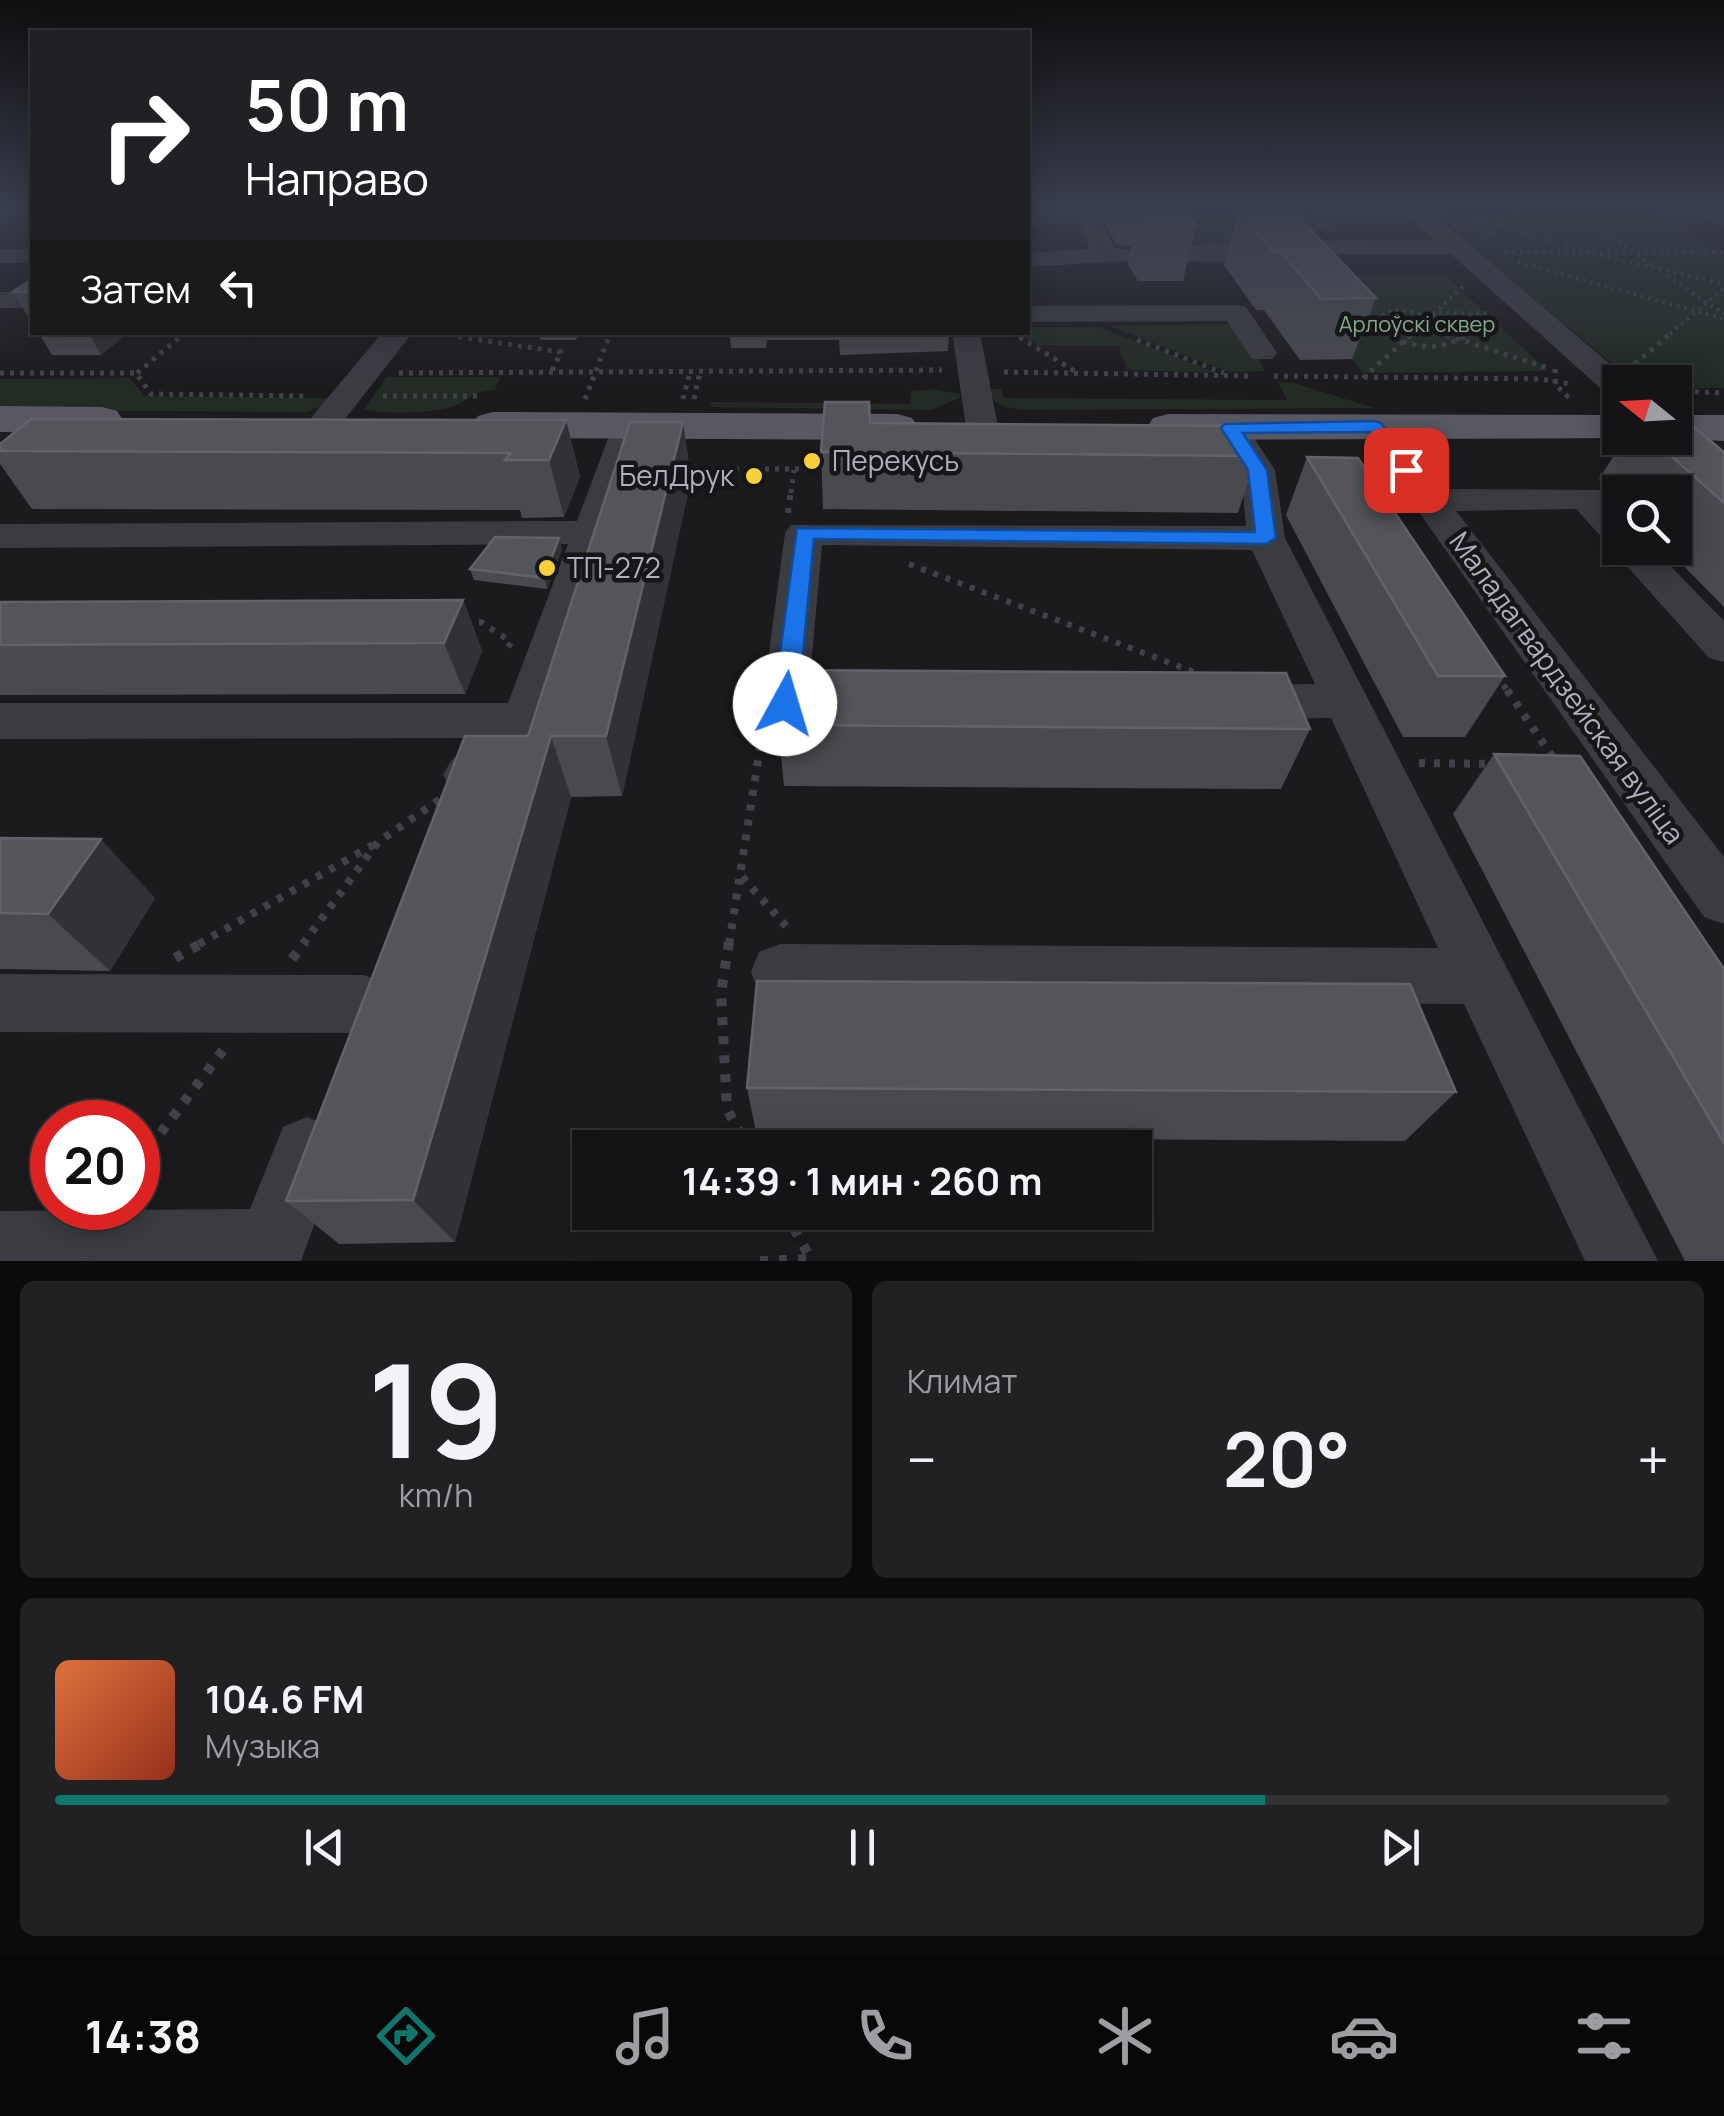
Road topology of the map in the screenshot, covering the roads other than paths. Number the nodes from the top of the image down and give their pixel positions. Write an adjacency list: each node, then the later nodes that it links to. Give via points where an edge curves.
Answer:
1 (1483, 267): 8 (street)
2 (0, 300): 3 (street)
3 (30, 300)
4 (1030, 314): 7 (street, via 1236,313)
5 (395, 335): 9 (street)
6 (967, 335): 15 (street)
7 (1262, 353)
8 (1611, 365)
9 (320, 413): 12 (main road)
10 (0, 420): 11 (main road)
11 (134, 420)
12 (382, 422)
13 (458, 424): 21 (main road)
14 (1375, 426): 17 (main road); 18 (main road); 22 (street, Маладагвардзейская вуліца)
15 (1001, 427): 21 (main road)
16 (1135, 427): 17 (main road)
17 (1230, 428): 26 (street, via 1258,470)
18 (1602, 428)
19 (1692, 428): 20 (main road)
20 (1724, 428)
21 (620, 448): 24 (street)
22 (1429, 500): 23 (street, via 1586,498); 35 (street, Маладагвардзейская вуліца)
23 (1602, 515)
24 (591, 532): 25 (street); 32 (street)
25 (0, 536)
26 (1266, 538): 29 (street); 31 (street, via 804,533 785,704)
27 (1648, 565): 28 (street)
28 (1724, 647)
29 (1348, 701): 30 (street); 37 (street)
30 (1194, 702)
31 (844, 704)
32 (525, 720): 33 (street); 34 (street, via 449,794)
33 (0, 721)
34 (442, 810)
35 (1724, 900)
36 (780, 972): 37 (street)
37 (1483, 976): 43 (street)
38 (0, 1003): 39 (street)
39 (363, 1007)
40 (327, 1100): 42 (street)
41 (0, 1247): 42 (street)
42 (268, 1253)
43 (1622, 1261)

